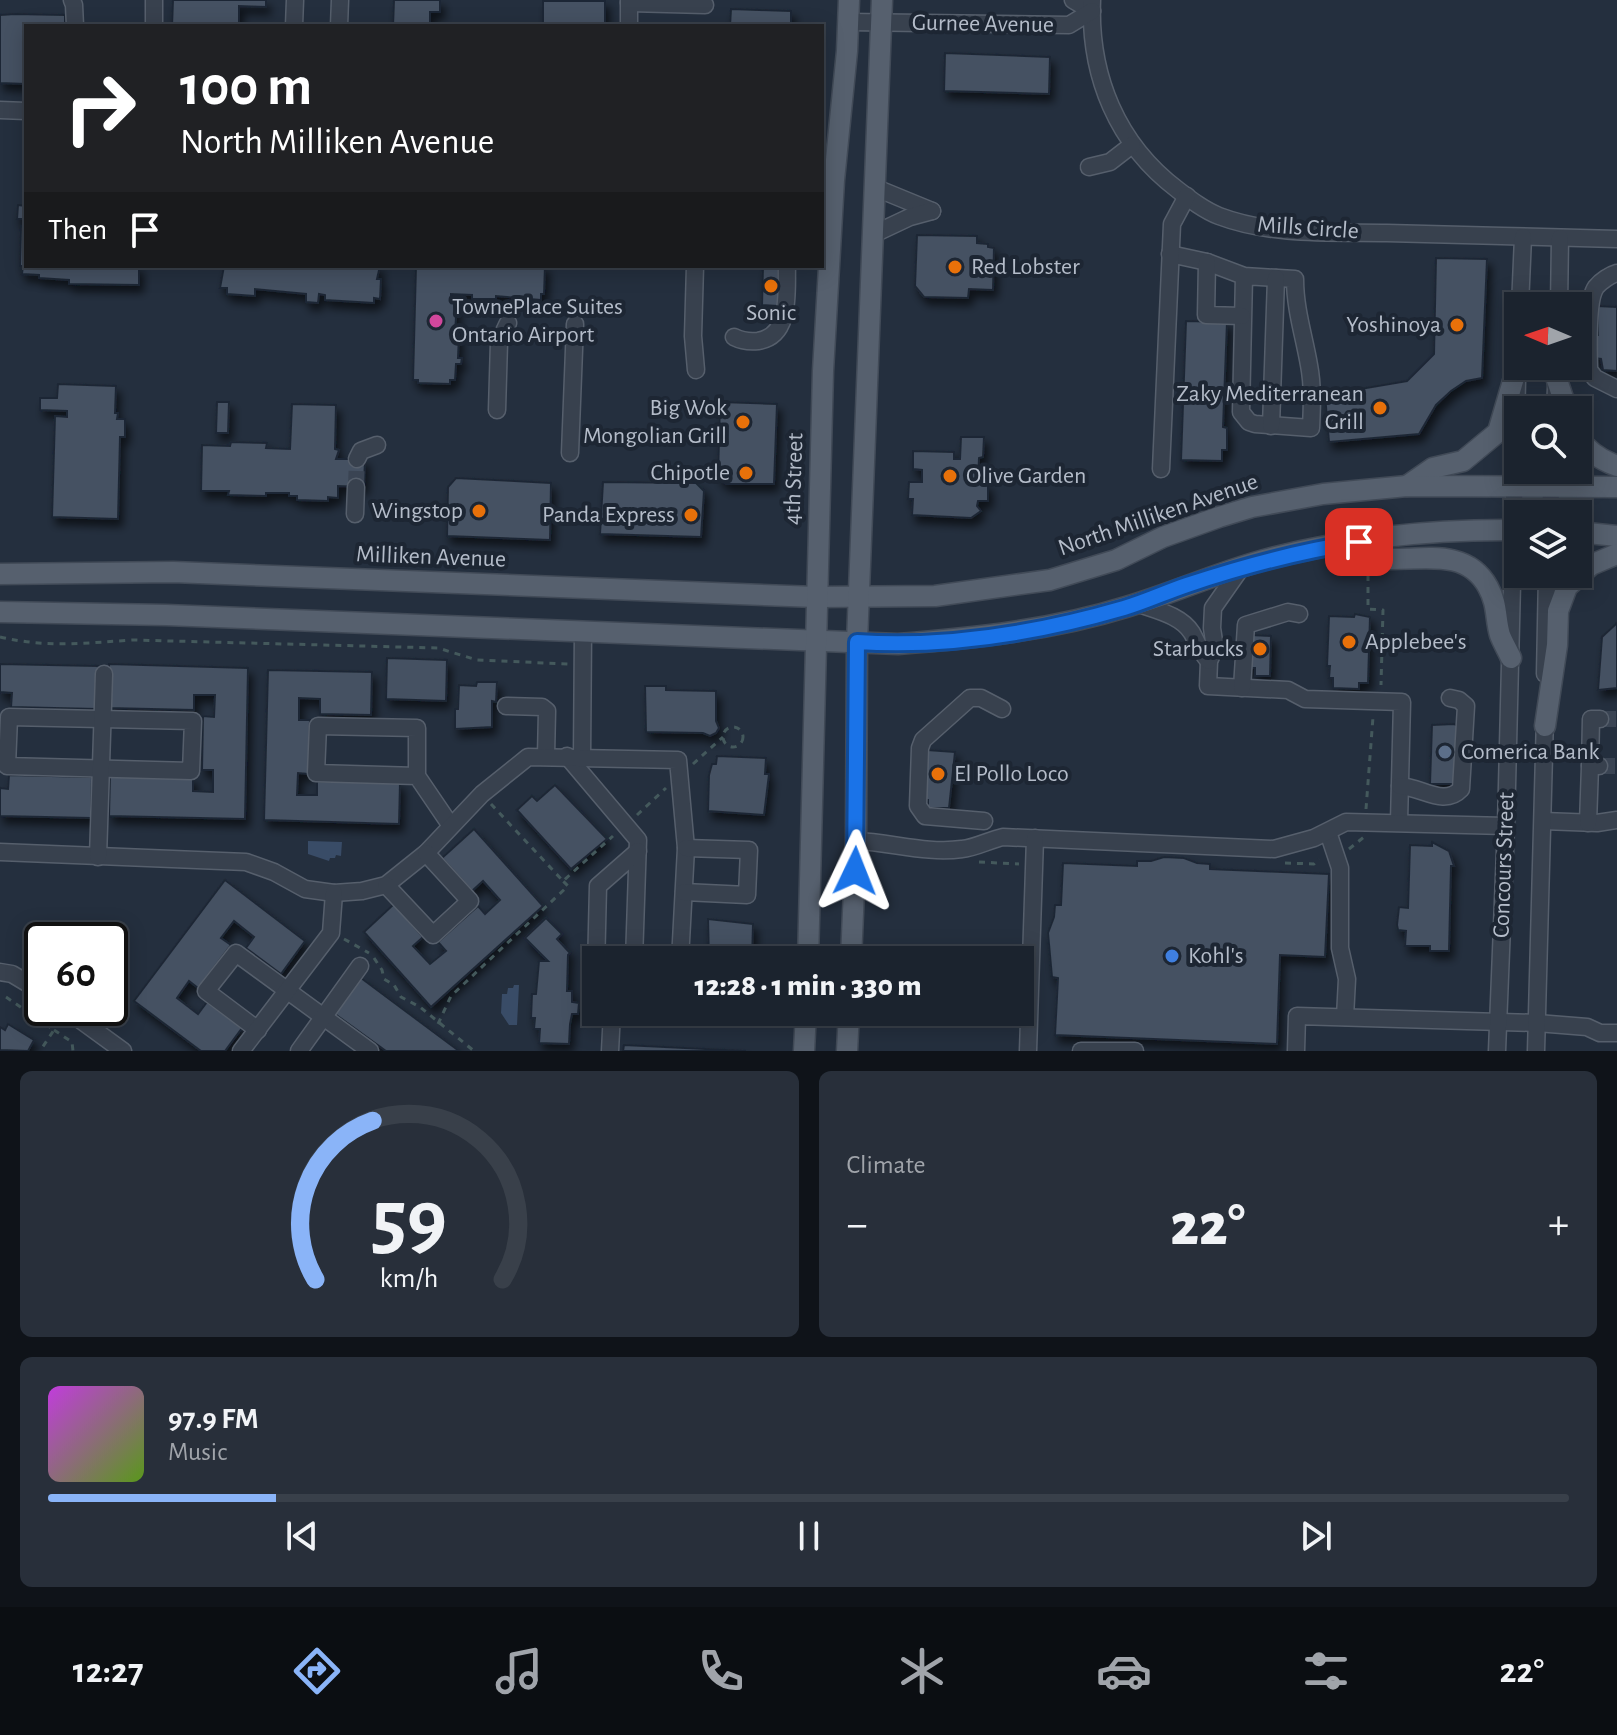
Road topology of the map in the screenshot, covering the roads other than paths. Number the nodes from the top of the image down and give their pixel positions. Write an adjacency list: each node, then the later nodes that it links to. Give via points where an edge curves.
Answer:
1 (72, 0): 13 (street)
2 (154, 0): 14 (street)
3 (295, 0): 15 (street)
4 (340, 0): 16 (street)
5 (849, 0): 11 (main road, 4th Street)
6 (882, 0): 12 (main road)
7 (1073, 0): 10 (street, Gurnee Avenue)
8 (629, 1): 9 (street); 17 (street)
9 (705, 5)
10 (1092, 6): 12 (street, Gurnee Avenue, via 1069,25); 20 (street, Mills Circle, via 1102,81)
11 (848, 22): 12 (street, Gurnee Avenue); 22 (main road, 4th Street)
12 (881, 22): 23 (main road)
13 (75, 24)
14 (154, 24)
15 (294, 24)
16 (339, 24)
17 (629, 24)
18 (0, 110): 19 (street)
19 (24, 111)
20 (1132, 145): 21 (street, via 1110,162); 24 (street, Mills Circle)
21 (1089, 167)
22 (828, 179): 71 (main road, 4th Street)
23 (876, 188): 25 (main road); 25 (street, via 932,211)
24 (1187, 196): 26 (street, Mills Circle, via 1218,215 1274,229); 29 (street, via 1172,224)
25 (874, 234): 72 (main road)
26 (1523, 237): 27 (street, Mills Circle); 36 (street)
27 (1560, 238): 28 (street, Mills Circle); 37 (street)
28 (1617, 239)
29 (1170, 254): 30 (street); 53 (street)
30 (1207, 262): 34 (street); 38 (street, via 1206,315)
31 (695, 268): 42 (street)
32 (787, 268): 41 (street, via 782,325 762,341)
33 (1617, 273): 45 (street, via 1595,288 1589,370)
34 (1244, 276): 35 (street); 38 (street)
35 (1276, 278): 47 (street); 47 (street, via 1295,279 1309,366 1311,428)
36 (1521, 292)
37 (1559, 292)
38 (1242, 316): 47 (street, via 1240,407 1249,422)
39 (508, 323): 46 (street, via 499,342)
40 (575, 324): 50 (street)
41 (734, 337)
42 (696, 370)
43 (1513, 380): 56 (main road, via 1498,432 1463,461 1433,468)
44 (1518, 380): 58 (street, Concours Street)
45 (1617, 389)
46 (497, 410)
47 (1271, 426)
48 (377, 445): 51 (street, via 361,451)
49 (1592, 452): 52 (main road)
50 (570, 453)
51 (357, 459)
52 (1617, 466)
53 (1161, 469)
54 (1528, 484): 58 (main road, North Milliken Avenue)
55 (1592, 484): 59 (main road, North Milliken Avenue)
56 (1407, 486): 58 (main road, North Milliken Avenue); 72 (main road, North Milliken Avenue, via 1252,507 1050,580 935,596)
57 (356, 487): 61 (street)
58 (1516, 487): 60 (street, Concours Street)
59 (1617, 487)
60 (1516, 500)
61 (355, 514)
62 (1504, 530): 65 (main road)
63 (1592, 533): 64 (main road)
64 (1617, 536)
65 (1334, 546): 67 (main road); 79 (main road, via 1374,559 1453,560 1473,570 1487,584 1497,607 1500,634)
66 (1617, 554): 88 (main road, via 1591,565 1567,587 1558,611)
67 (1241, 568): 73 (main road); 80 (street, via 1213,608 1215,648)
68 (0, 574): 71 (main road, Milliken Avenue, via 173,572)
69 (1514, 588): 79 (street, Concours Street)
70 (1547, 588): 88 (street, Concours Street)
71 (816, 597): 72 (main road, Milliken Avenue); 77 (main road, 4th Street)
72 (860, 598): 78 (main road)
73 (1136, 603): 78 (main road, via 989,637); 80 (street, via 1178,618)
74 (0, 612): 76 (main road)
75 (1299, 614): 82 (street, via 1288,612 1246,625)
76 (583, 631): 77 (main road); 90 (street)
77 (815, 641): 78 (main road); 115 (main road, 4th Street)
78 (857, 642): 103 (main road)
79 (1511, 658): 100 (street, Concours Street)
80 (1209, 661): 82 (street, via 1208,686)
81 (104, 674): 86 (street)
82 (1242, 688): 93 (street, via 1288,690 1305,699 1402,702)
83 (1450, 698): 93 (street, via 1466,706 1461,789 1447,798)
84 (506, 706): 89 (street, via 547,711)
85 (1002, 709): 96 (street, via 970,698 920,748 918,806 925,816)
86 (102, 719): 91 (street); 91 (street, via 193,721 191,771); 91 (street, via 9,717 7,766)
87 (1600, 719): 99 (street, via 1591,719 1594,766)
88 (1545, 726): 97 (street, Concours Street)
89 (546, 756): 90 (street); 95 (street, via 528,757)
90 (574, 757): 104 (street, via 678,760); 105 (street, via 638,840)
91 (99, 769): 108 (street)
92 (417, 776): 92 (street, via 316,773 318,726 417,728); 95 (street)
93 (1400, 786): 98 (street)
94 (1617, 820): 99 (street)
95 (456, 821): 107 (street)
96 (984, 821)
97 (1543, 821): 99 (street); 124 (street, Concours Street)
98 (1399, 822): 100 (street); 101 (street, via 1346,822)
99 (1588, 823)
100 (1506, 826): 123 (street, Concours Street)
101 (1328, 832): 102 (street, via 1274,849); 122 (street, via 1341,886)
102 (1035, 838): 103 (street, via 1003,837 962,849); 138 (street)
103 (856, 841): 116 (main road)
104 (686, 848): 110 (street); 110 (street, via 749,850 747,895)
105 (638, 851): 112 (street, via 598,886); 113 (street)
106 (0, 852): 108 (street)
107 (426, 853): 109 (street); 109 (street, via 470,901 433,935)
108 (98, 857): 111 (street, via 246,862 305,889)
109 (386, 885): 111 (street)
110 (684, 892): 114 (street)
111 (334, 893): 120 (street, via 331,933)
112 (597, 946)
113 (635, 946)
114 (681, 946)
115 (808, 946)
116 (852, 946)
117 (360, 966): 121 (street)
118 (0, 972): 119 (street)
119 (24, 981)
120 (288, 990): 121 (street); 129 (street); 129 (street, via 236,953 206,991)
121 (323, 1016): 134 (street); 135 (street)
122 (1345, 1017): 123 (street); 141 (street, via 1297,1016)
123 (1497, 1022): 124 (street); 142 (street, Concours Street)
124 (1537, 1023): 130 (street); 143 (street, Concours Street)
125 (89, 1026): 132 (street)
126 (611, 1026): 131 (street)
127 (805, 1026): 136 (main road)
128 (848, 1026): 137 (main road)
129 (258, 1030): 133 (street)
130 (1617, 1033)
131 (610, 1047)
132 (123, 1051)
133 (241, 1051)
134 (299, 1051)
135 (370, 1051)
136 (804, 1051)
137 (847, 1051)
138 (1028, 1051)
139 (1081, 1051): 140 (street)
140 (1135, 1051)
141 (1296, 1051)
142 (1497, 1051)
143 (1536, 1051)

